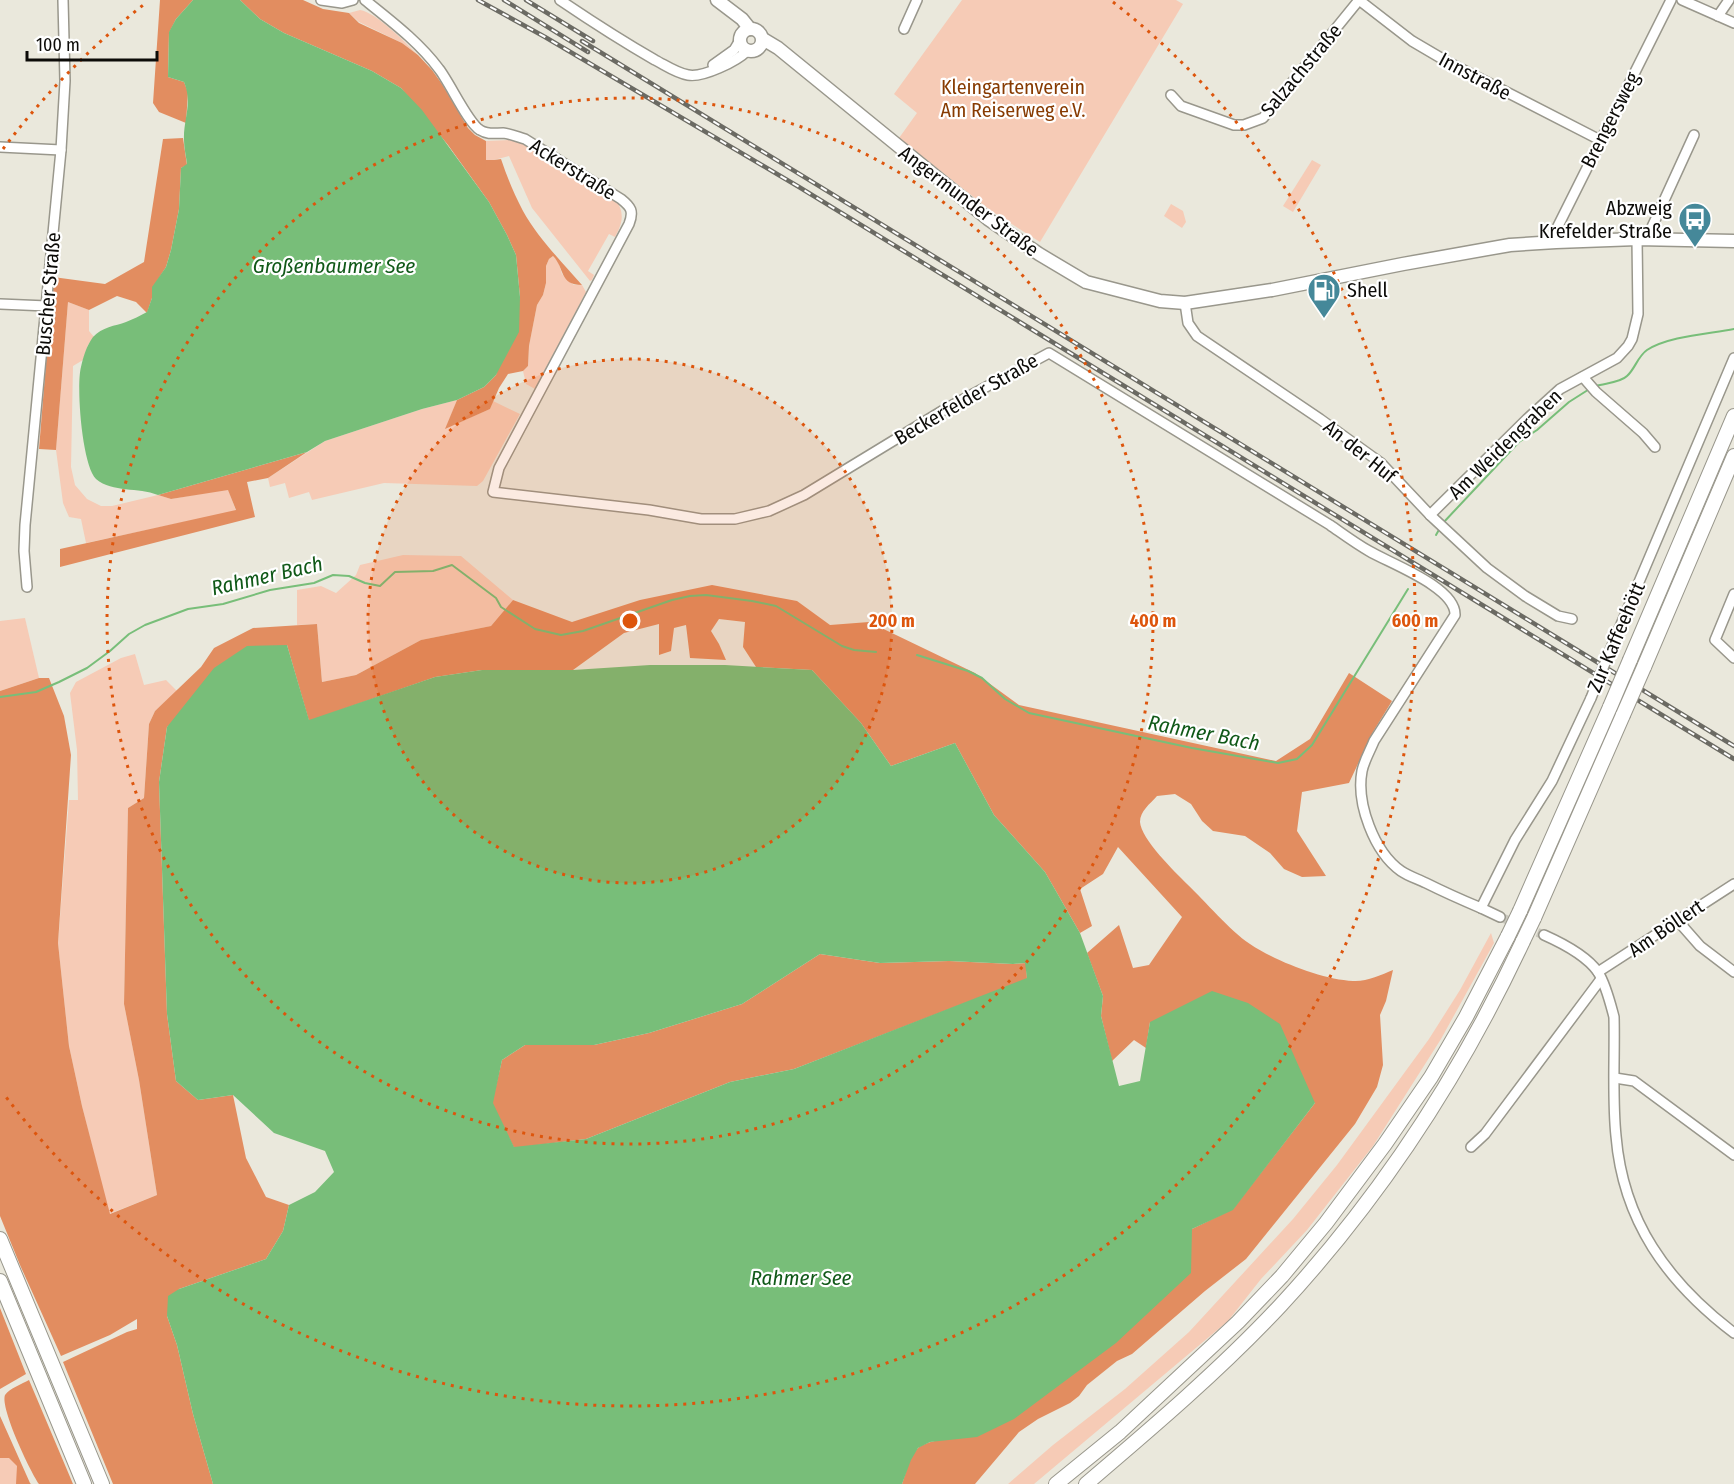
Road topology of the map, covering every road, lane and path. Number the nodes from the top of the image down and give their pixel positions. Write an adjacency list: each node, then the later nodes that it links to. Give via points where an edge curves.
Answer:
1 (63, 0): 20 (street, Buscher Straße, via 65,81)
2 (321, 0): 3 (street)
3 (353, 0)
4 (365, 0): 34 (street, Ackerstraße, via 425,52 480,130 525,139 631,209 629,224 499,468)
5 (560, 0): 15 (street, via 628,44 689,76 702,74)
6 (917, 0): 14 (street)
7 (1359, 0): 16 (street, Salzachstraße, via 1263,118 1234,125 1181,105); 18 (street, Innstraße, via 1445,61)
8 (1671, 0): 18 (street, Brengersweg)
9 (1682, 0): 12 (street)
10 (1728, 0): 12 (street)
11 (720, 2): 15 (main road)
12 (1718, 16): 13 (street)
13 (1734, 23)
14 (904, 29)
15 (750, 40): 24 (main road, Angermunder Straße, via 794,62 997,226 1039,254 1086,282 1151,299)
16 (1171, 95)
17 (1694, 135): 21 (street)
18 (1600, 140): 23 (street, Brengersweg, via 1557,228)
19 (0, 147): 20 (street)
20 (61, 150): 26 (street, Buscher Straße)
21 (1641, 240): 22 (main road, Angermunder Straße); 23 (main road, Angermunder Straße); 28 (street, Am Weidengraben, via 1638,314 1632,339 1617,358)
22 (1734, 241)
23 (1556, 242): 24 (main road, Angermunder Straße, via 1510,245)
24 (1185, 303): 35 (street, An der Huf, via 1188,323 1197,336 1381,463)
25 (0, 304): 26 (street)
26 (47, 306): 36 (street, Buscher Straße, via 25,525)
27 (1734, 358): 41 (street, Zur Kaffeehött, bridge, via 1591,698 1552,781 1515,840)
28 (1585, 380): 30 (street, Am Weidengraben); 35 (street, Am Weidengraben, via 1560,389)
29 (1734, 416): 55 (highway, bridge, via 1520,911 1431,1077 1326,1223 1282,1276 1120,1432)
30 (1655, 447)
31 (1734, 456): 33 (highway)
32 (1734, 464): 33 (highway)
33 (1722, 483): 56 (highway, bridge, via 1534,918 1481,1027 1445,1089 1340,1236 1280,1305 1217,1370)
34 (494, 492): 41 (street, Beckerfelder Straße, via 701,519 735,519 769,511 804,495 947,408 1049,352 1370,552 1426,580 1451,600 1455,615 1366,758 1361,798 1374,837 1400,871)
35 (1433, 518): 38 (street, An der Huf, via 1487,568 1525,596 1558,616)
36 (27, 587)
37 (1734, 594): 39 (street, via 1715,640)
38 (1572, 619)
39 (1734, 658)
40 (1734, 884): 43 (street, Am Böllert)
41 (1481, 908): 42 (street)
42 (1500, 916)
43 (1678, 921): 45 (street, via 1700,946); 46 (street, Am Böllert)
44 (1544, 935): 46 (street, via 1590,964)
45 (1734, 972)
46 (1599, 976): 47 (street, via 1614,1017); 48 (street, via 1492,1126)
47 (1615, 1078): 49 (street, via 1634,1081); 52 (street, via 1620,1164 1641,1230 1679,1284)
48 (1471, 1148)
49 (1734, 1155)
50 (0, 1239): 54 (highway)
51 (0, 1281): 53 (highway)
52 (1734, 1333)
53 (84, 1484)
54 (102, 1484)
55 (1056, 1484)
56 (1086, 1484)

